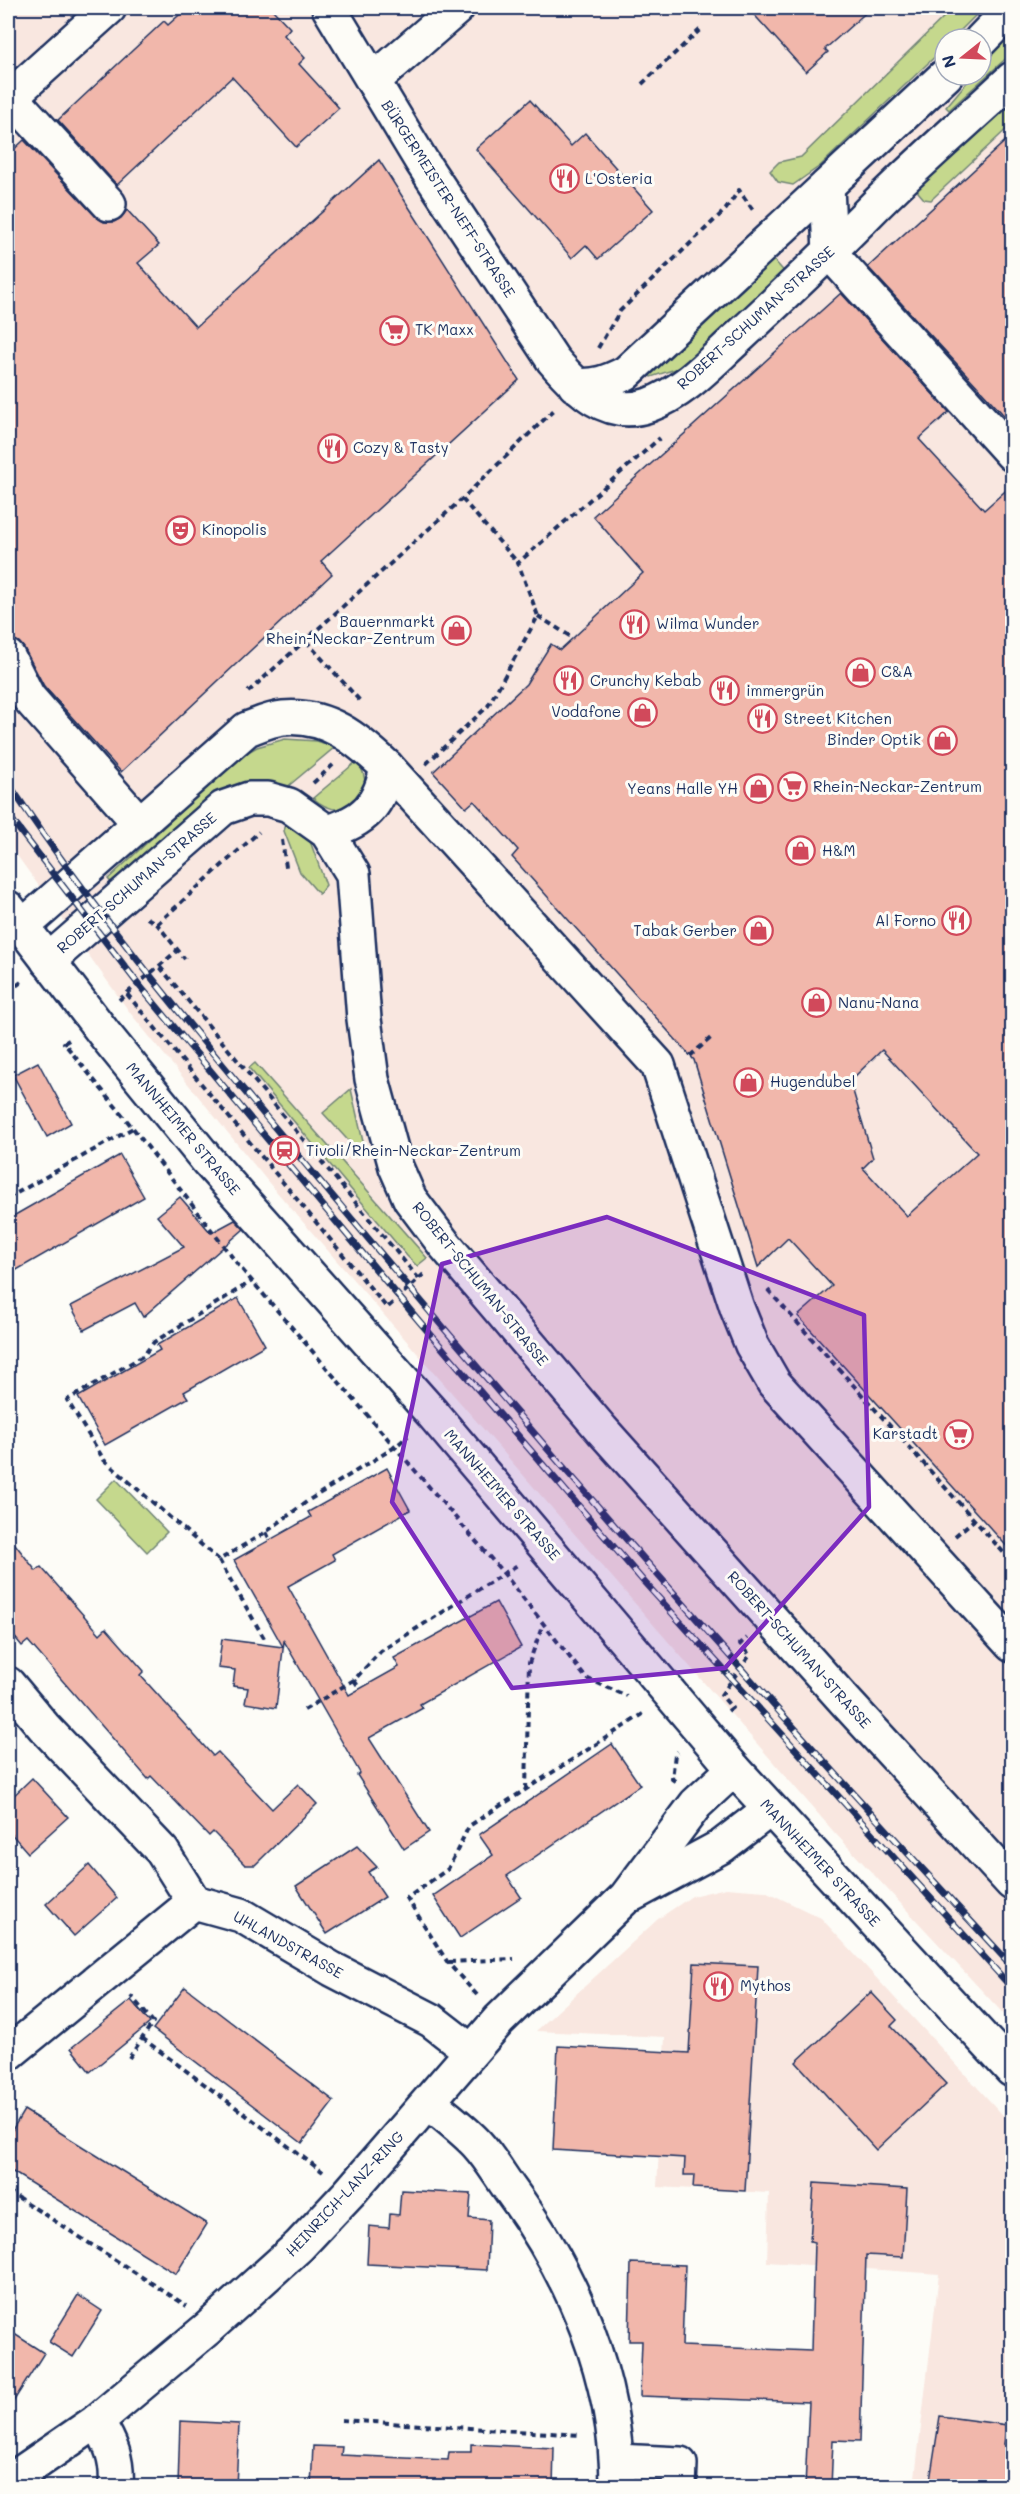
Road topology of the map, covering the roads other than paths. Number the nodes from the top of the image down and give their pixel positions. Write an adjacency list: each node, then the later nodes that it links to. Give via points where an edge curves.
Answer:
1 (109, 8): 9 (street)
2 (329, 8): 7 (street, BÜRGERMEISTER-NEFF-STRASSE)
3 (457, 8): 7 (street)
4 (1012, 8): 5 (street)
5 (993, 28)
6 (1012, 79): 12 (street, ROBERT-SCHUMAN-STRASSE)
7 (373, 81): 13 (street, BÜRGERMEISTER-NEFF-STRASSE, via 428,172 553,360)
8 (933, 87): 10 (street)
9 (9, 98): 11 (street)
10 (827, 186): 12 (street); 13 (street, via 626,373 605,384)
11 (109, 204)
12 (830, 253): 13 (street, ROBERT-SCHUMAN-STRASSE, via 683,388 647,406 616,407 594,400); 14 (street)
13 (574, 385)
14 (1012, 454)
15 (8, 657): 17 (street, via 28,697)
16 (387, 767): 17 (street, via 336,726 282,718 247,729); 18 (street, via 382,790 366,814); 21 (street, via 658,1065 737,1308 774,1383)
17 (140, 824): 19 (street)
18 (327, 831): 20 (street, ROBERT-SCHUMAN-STRASSE, via 289,805 268,799 249,799 223,808); 25 (street, ROBERT-SCHUMAN-STRASSE, via 353,874 372,1079 396,1167 410,1199 602,1430)
19 (15, 917): 20 (street, MANNHEIMER STRASSE)
20 (48, 961): 23 (street, MANNHEIMER STRASSE, via 207,1160 447,1431)
21 (1012, 1645)
22 (8, 1684): 27 (street, via 162,1851)
23 (734, 1769): 24 (street, MANNHEIMER STRASSE); 26 (street, HEINRICH-LANZ-RING, via 696,1804)
24 (770, 1809): 26 (street, HEINRICH-LANZ-RING, via 722,1846); 30 (street, MANNHEIMER STRASSE)
25 (1012, 1883)
26 (626, 1898): 28 (street, HEINRICH-LANZ-RING)
27 (194, 1902): 28 (street, UHLANDSTRASSE, via 241,1915 332,1969 431,2020); 29 (street)
28 (471, 2051): 31 (street, HEINRICH-LANZ-RING)
29 (8, 2054)
30 (1012, 2070)
31 (429, 2102): 32 (street, HEINRICH-LANZ-RING, via 299,2246); 33 (street, via 477,2145 538,2227 570,2285 595,2348)
32 (97, 2421): 34 (street, HEINRICH-LANZ-RING); 35 (street, via 111,2442 117,2468)
33 (616, 2461): 36 (street, via 680,2464)
34 (8, 2482)
35 (116, 2487)
36 (679, 2487)

